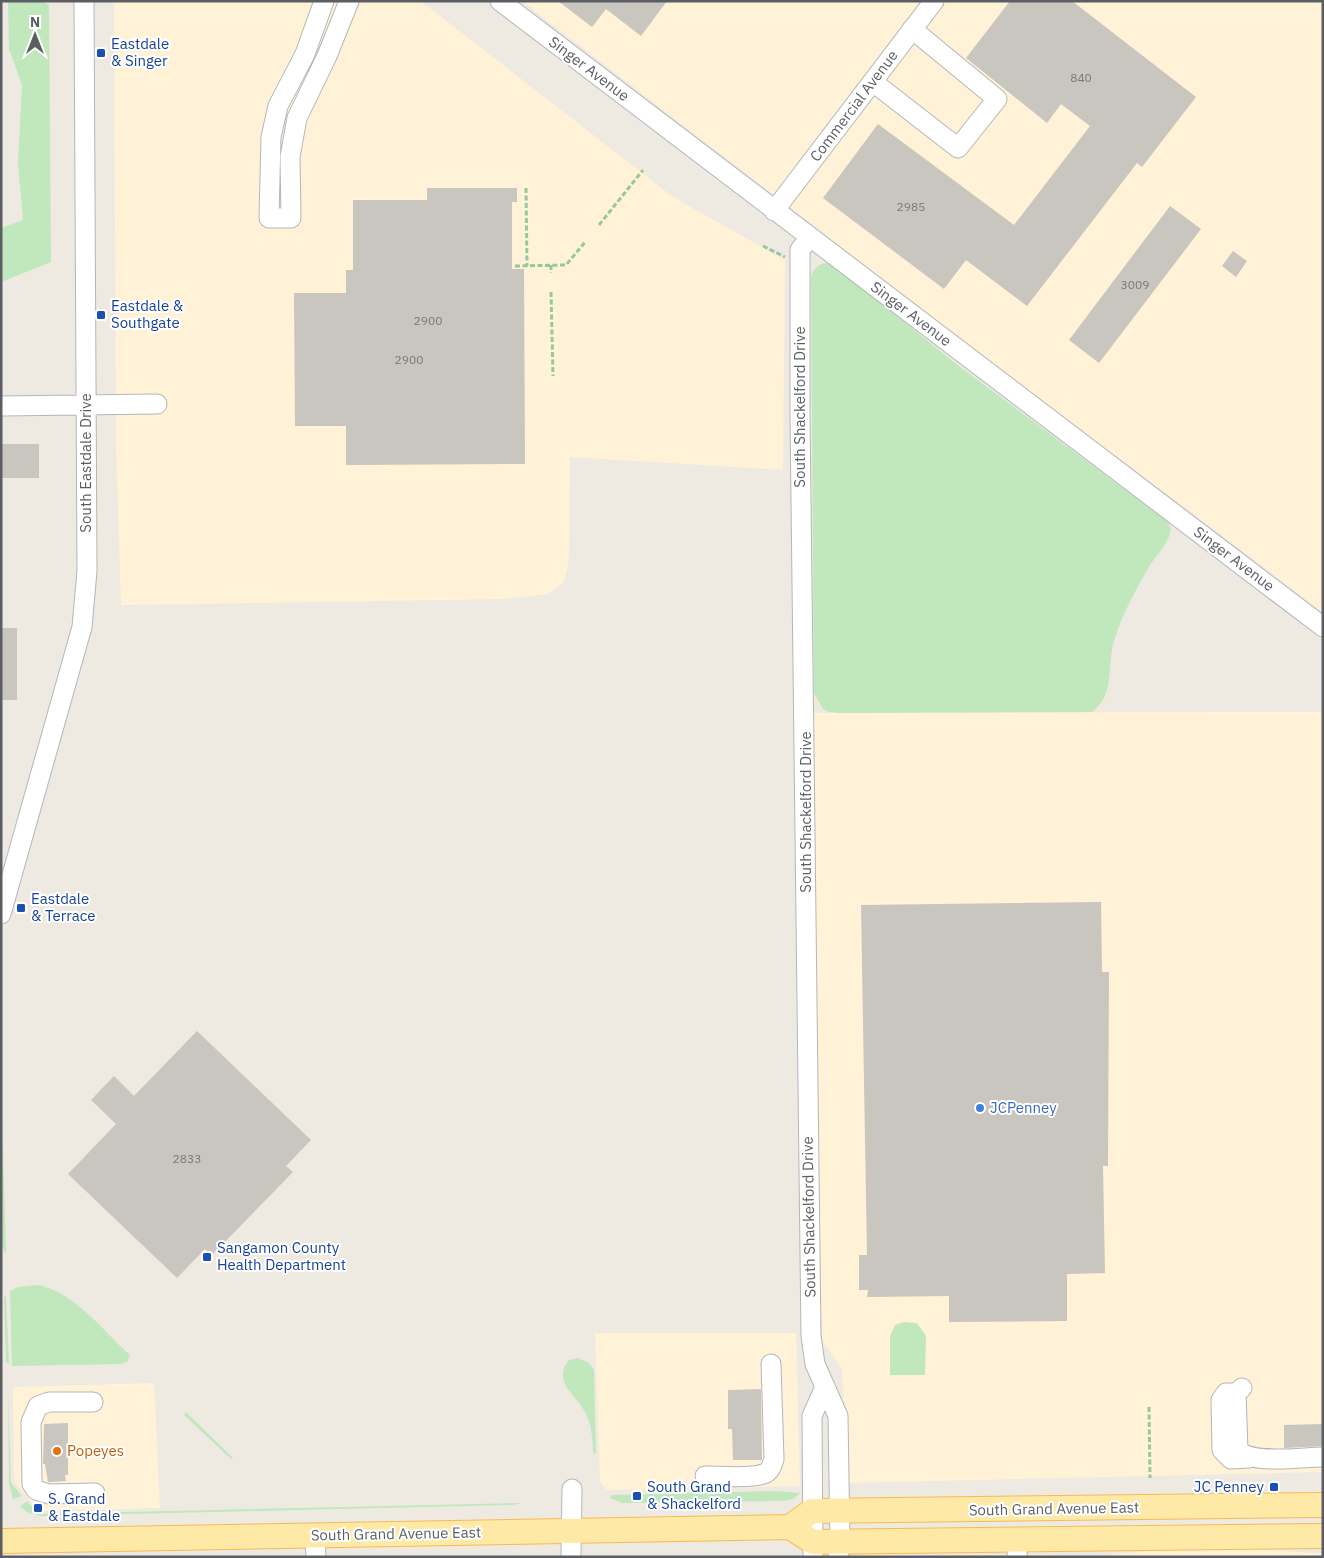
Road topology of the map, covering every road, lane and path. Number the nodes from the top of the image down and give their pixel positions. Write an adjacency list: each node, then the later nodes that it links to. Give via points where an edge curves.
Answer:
1 (84, 1): 24 (street, South Eastdale Drive)
2 (324, 1): 3 (street, via 305,54 278,106 271,137 269,218 291,218 290,157 297,118)
3 (349, 1)
4 (500, 1): 10 (street, Singer Avenue)
5 (934, 1): 6 (street, Commercial Avenue)
6 (912, 29): 7 (street, Commercial Avenue); 7 (street, via 997,99 958,148)
7 (873, 82): 10 (street, Commercial Avenue)
8 (643, 170): 11 (path)
9 (526, 188): 18 (path)
10 (774, 210): 12 (street, Singer Avenue)
11 (598, 225)
12 (810, 237): 25 (street, Singer Avenue); 28 (street, South Shackelford Drive, via 800,250 809,1256 812,1350)
13 (586, 241): 16 (path, via 566,265)
14 (763, 246): 15 (path)
15 (788, 258)
16 (551, 265): 18 (path); 19 (path)
17 (515, 266): 18 (path)
18 (527, 266)
19 (551, 273)
20 (551, 292): 21 (path)
21 (553, 376)
22 (157, 404): 24 (street)
23 (1, 406): 24 (street)
24 (85, 406): 26 (street, South Eastdale Drive, via 87,571 82,627)
25 (1323, 627)
26 (2, 905)
27 (771, 1364): 33 (street, via 774,1459 771,1468 765,1474 752,1476)
28 (824, 1389): 38 (street, via 812,1416); 39 (street, South Shackelford Drive, via 838,1416)
29 (1227, 1396): 32 (street, via 1238,1450 1259,1458)
30 (94, 1402): 36 (street, via 49,1402 38,1406 31,1422 32,1484 36,1490 49,1494)
31 (1149, 1407): 34 (path)
32 (1323, 1457)
33 (705, 1476)
34 (1150, 1478)
35 (572, 1489): 41 (street)
36 (95, 1493)
37 (1323, 1506): 39 (main road, South Grand Avenue East)
38 (812, 1511): 39 (main road, South Grand Avenue East); 40 (main road); 46 (street)
39 (839, 1511): 47 (street, South Shackelford Drive)
40 (790, 1528): 41 (main road, South Grand Avenue East); 46 (main road)
41 (571, 1531): 44 (main road, South Grand Avenue East); 48 (street)
42 (1317, 1539): 45 (main road, South Grand Avenue East)
43 (1, 1541): 44 (main road, South Grand Avenue East)
44 (315, 1546)
45 (1018, 1548): 47 (main road, South Grand Avenue East)
46 (813, 1549): 47 (main road, South Grand Avenue East)
47 (839, 1549)
48 (571, 1557)

